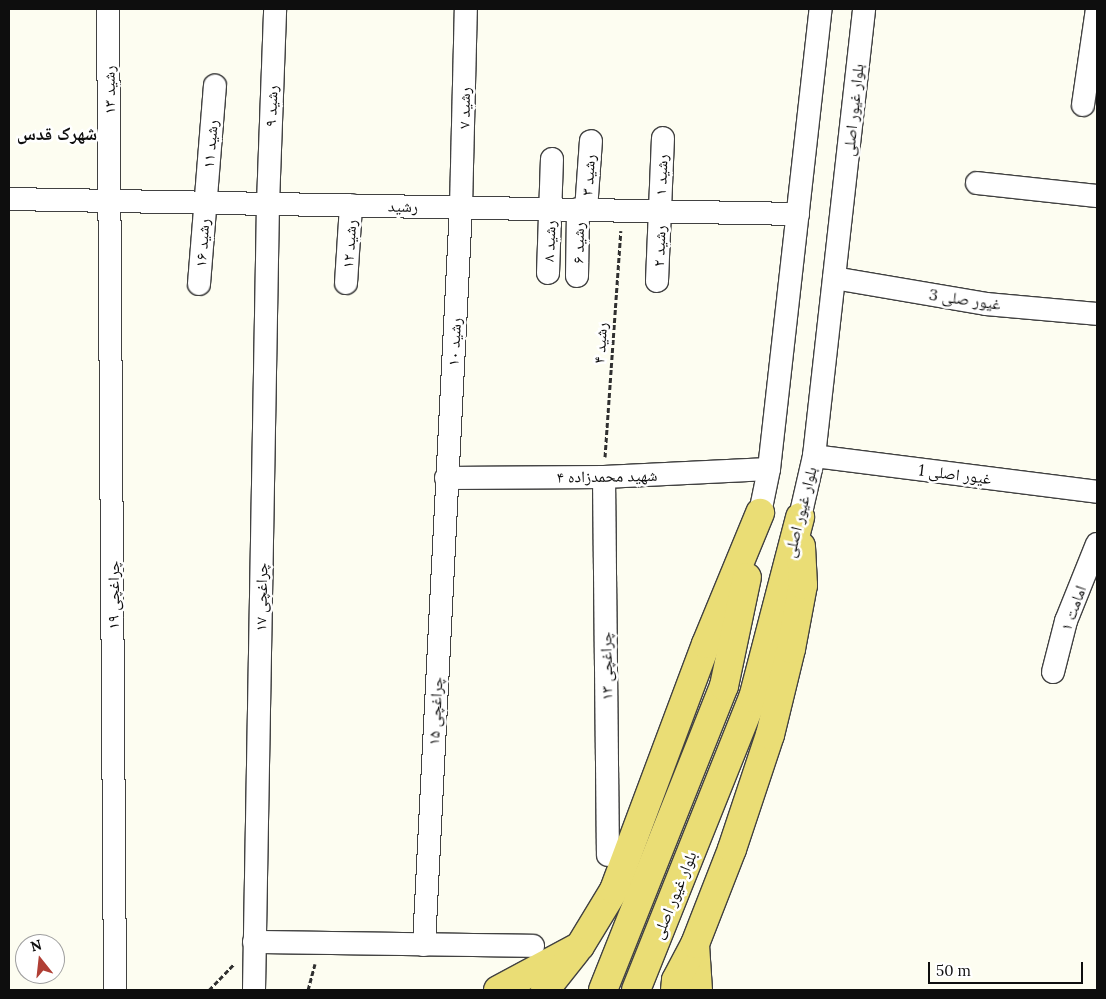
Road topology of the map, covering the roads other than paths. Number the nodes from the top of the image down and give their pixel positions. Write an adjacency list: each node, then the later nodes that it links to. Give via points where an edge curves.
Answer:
1 (108, 9): 15 (street, رشید ۱۳)
2 (275, 9): 17 (street, رشید ۹)
3 (466, 9): 19 (street, رشید ۷)
4 (822, 9): 23 (street)
5 (864, 9): 26 (street, بلوار غیور اصلی)
6 (1097, 9): 8 (street)
7 (215, 86): 16 (street, رشید ۱۱)
8 (1083, 105)
9 (662, 138): 22 (street, رشید ۱)
10 (591, 141): 21 (street, رشید ۳)
11 (552, 159): 20 (street, رشید ۸)
12 (977, 183): 13 (street)
13 (1097, 196)
14 (9, 199): 15 (street, رشید)
15 (111, 200): 16 (street, رشید); 46 (street, چراغچی ۱۹)
16 (205, 202): 17 (street, رشید); 29 (street, رشید ۱۶)
17 (268, 204): 18 (street, رشید); 41 (street, چراغچی ۱۷)
18 (351, 205): 19 (street, رشید); 28 (street, رشید ۱۲)
19 (461, 207): 20 (street, رشید); 34 (street, رشید ۱۰)
20 (550, 209): 21 (street, رشید); 24 (street, رشید ۸)
21 (582, 209): 22 (street, رشید); 25 (street, رشید ۶)
22 (660, 211): 23 (street, رشید); 27 (street, رشید ۲)
23 (798, 214): 32 (street)
24 (548, 273)
25 (577, 276)
26 (834, 278): 30 (street, غیور صلی 3, via 986,304); 31 (street, بلوار غیور اصلی)
27 (657, 281)
28 (346, 282)
29 (199, 284)
30 (1097, 314)
31 (814, 456): 35 (street, غیور اصلی 1); 37 (street, بلوار غیور اصلی)
32 (769, 470): 33 (street, شهید محمدزاده ۴); 36 (street)
33 (604, 477): 34 (street, شهید محمدزاده ۴); 40 (street, چراغچی ۱۳)
34 (446, 478): 43 (street, چراغچی ۱۵)
35 (1097, 492)
36 (760, 513): 45 (main road, via 706,644 614,890); 50 (main road, via 724,686)
37 (800, 517): 42 (main road, via 803,586 770,735 732,849); 51 (main road, بلوار غیور اصلی, via 753,698)
38 (1097, 544): 39 (street, امامت ۱, via 1066,621)
39 (1053, 672)
40 (608, 855)
41 (254, 942): 43 (street); 47 (street, چراغچی ۱۷)
42 (695, 944): 52 (main road, via 676,980); 53 (main road)
43 (424, 945): 44 (street)
44 (533, 946)
45 (580, 946): 48 (main road); 49 (main road)
46 (115, 990)
47 (254, 990)
48 (498, 990)
49 (546, 990)
50 (603, 990)
51 (636, 990)
52 (675, 990)
53 (698, 990)

